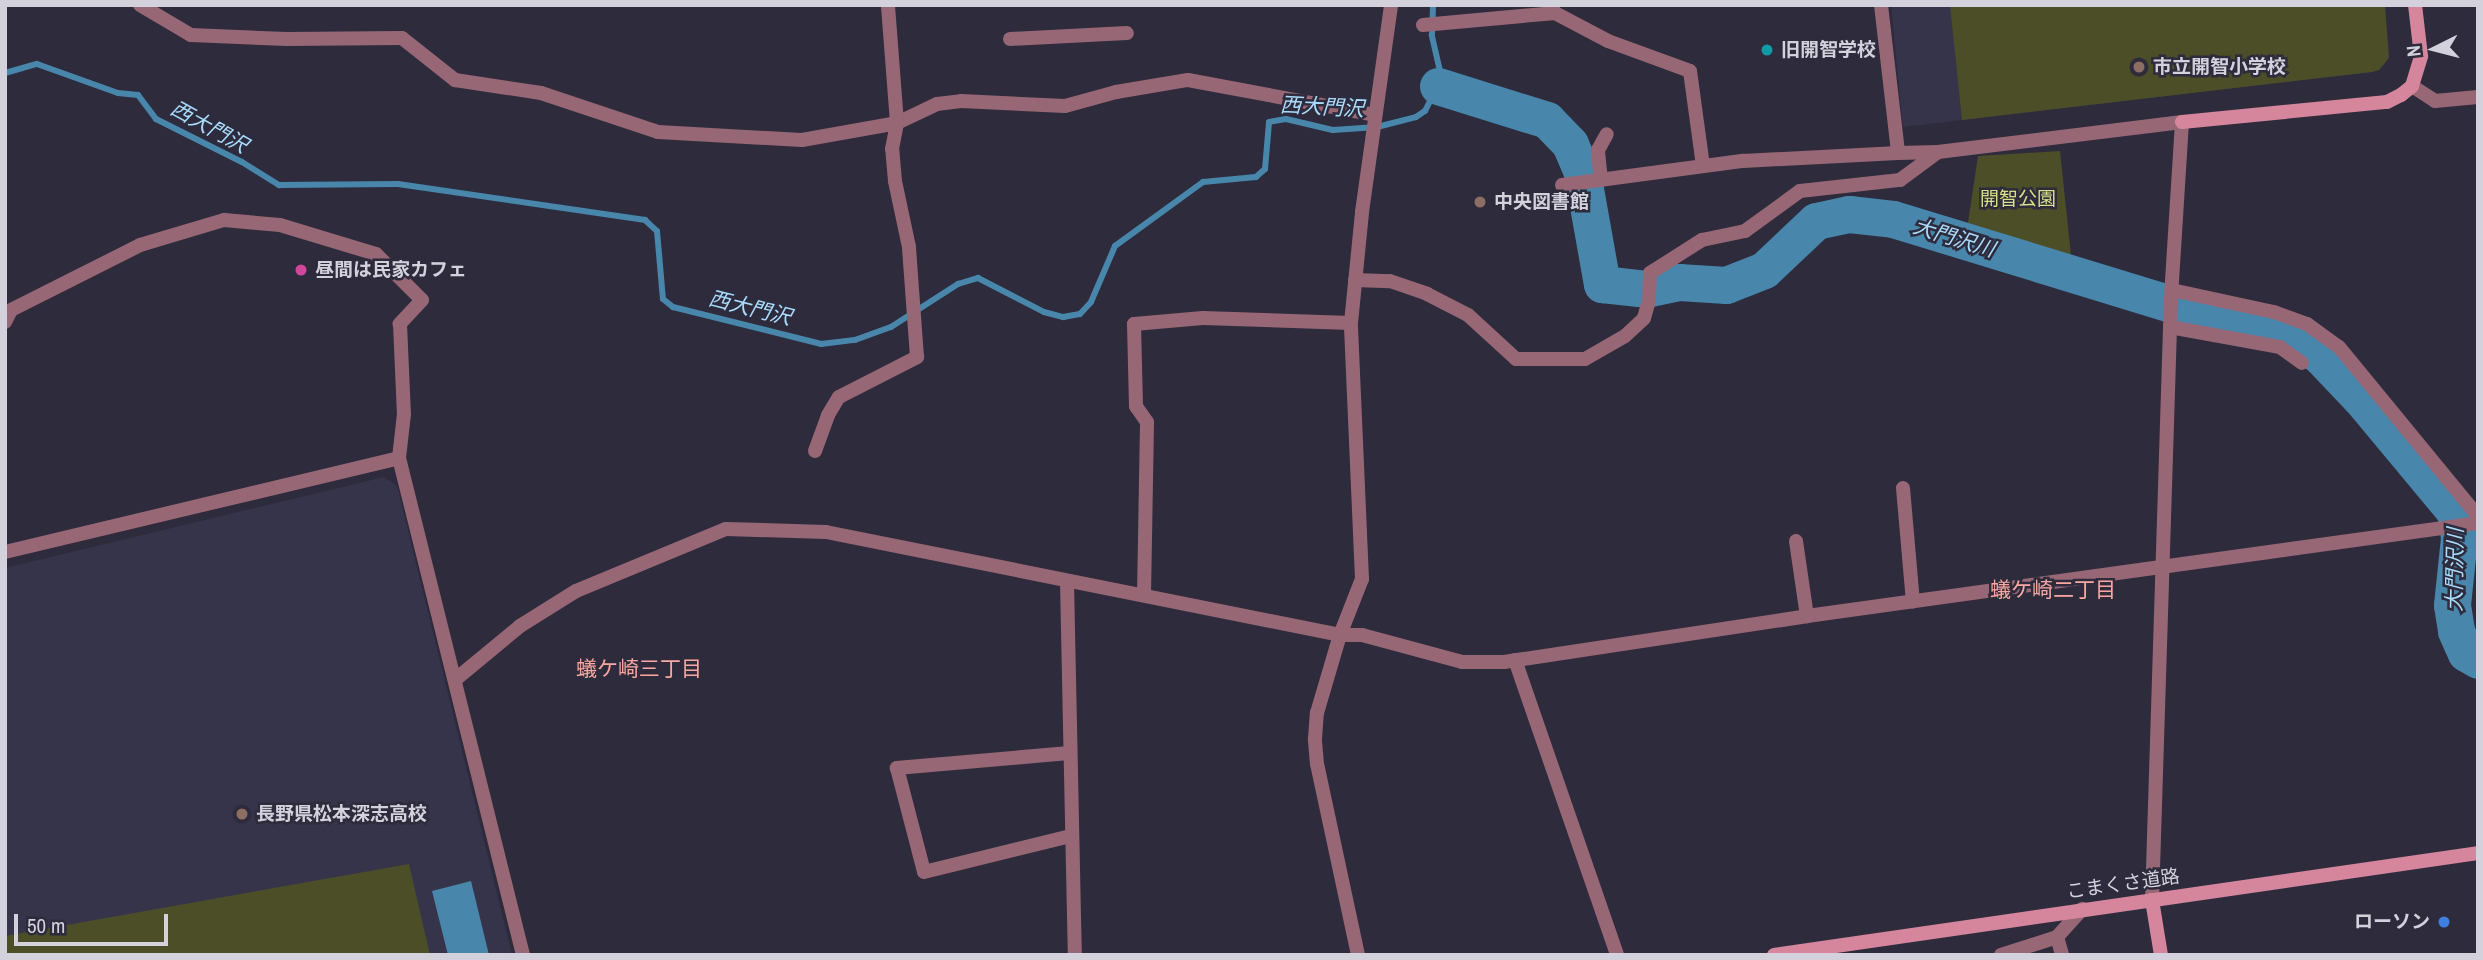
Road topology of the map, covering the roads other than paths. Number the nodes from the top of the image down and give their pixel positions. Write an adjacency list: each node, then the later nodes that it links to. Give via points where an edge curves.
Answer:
1 (140, 5): 13 (street, via 191,35 402,38 455,80 541,93 658,132 802,141)
2 (888, 5): 13 (street)
3 (1391, 5): 11 (street)
4 (1881, 5): 16 (street)
5 (2415, 5): 9 (street, via 2421,56)
6 (1429, 24): 17 (street, via 1555,13 1608,41 1690,71)
7 (1127, 33): 8 (street)
8 (1010, 39)
9 (2412, 86): 10 (street, via 2435,101); 12 (street, via 2387,102)
10 (2478, 97)
11 (1374, 122): 13 (street, via 1188,80 1065,106 961,100 937,104); 20 (street)
12 (2182, 122): 15 (street); 21 (street)
13 (897, 123): 26 (street, via 892,149 909,247 917,357 839,397)
14 (1607, 134): 18 (street, via 1598,150)
15 (1938, 152): 16 (street); 20 (street, via 1900,180 1800,191 1745,231 1702,240 1650,273 1644,318 1625,336 1585,359 1516,359 1468,315 1427,294 1390,281)
16 (1898, 153): 17 (street)
17 (1703, 166): 18 (street)
18 (1599, 180): 19 (street)
19 (1562, 185)
20 (1355, 280): 23 (street)
21 (2171, 293): 24 (street); 29 (street, via 2274,312 2307,324 2339,347)
22 (5, 322): 27 (street, via 11,310 140,245 225,220 280,225 376,254 422,300 400,324 404,414)
23 (1351, 323): 34 (street, via 1203,318 1134,324 1136,406 1147,422); 37 (street, via 1362,579)
24 (2170, 324): 25 (street, via 2280,347); 32 (street)
25 (2302, 363)
26 (815, 451)
27 (399, 458): 31 (street); 39 (street)
28 (1903, 488): 35 (street)
29 (2474, 521): 32 (street)
30 (1796, 541): 36 (street)
31 (5, 552)
32 (2161, 568): 35 (street); 43 (street)
33 (1066, 582): 34 (street); 39 (street, via 826,533 726,529 576,591 520,626); 40 (street)
34 (1144, 595): 37 (street)
35 (1913, 602): 36 (street)
36 (1807, 616): 38 (street)
37 (1340, 635): 38 (street, via 1362,635 1462,662); 48 (street, via 1317,713 1315,739)
38 (1515, 660): 49 (street)
39 (456, 679): 46 (street)
40 (1069, 753): 41 (street); 41 (street, via 897,768 925,872)
41 (1072, 836): 47 (street)
42 (2478, 853): 43 (street, こまくさ道路)
43 (2152, 900): 44 (street, こまくさ道路); 53 (street)
44 (2082, 909): 45 (street); 50 (street, こまくさ道路)
45 (2057, 937): 51 (street); 52 (street)
46 (523, 955)
47 (1075, 955)
48 (1358, 955)
49 (1617, 955)
50 (1774, 955)
51 (2001, 955)
52 (2063, 955)
53 (2161, 955)

